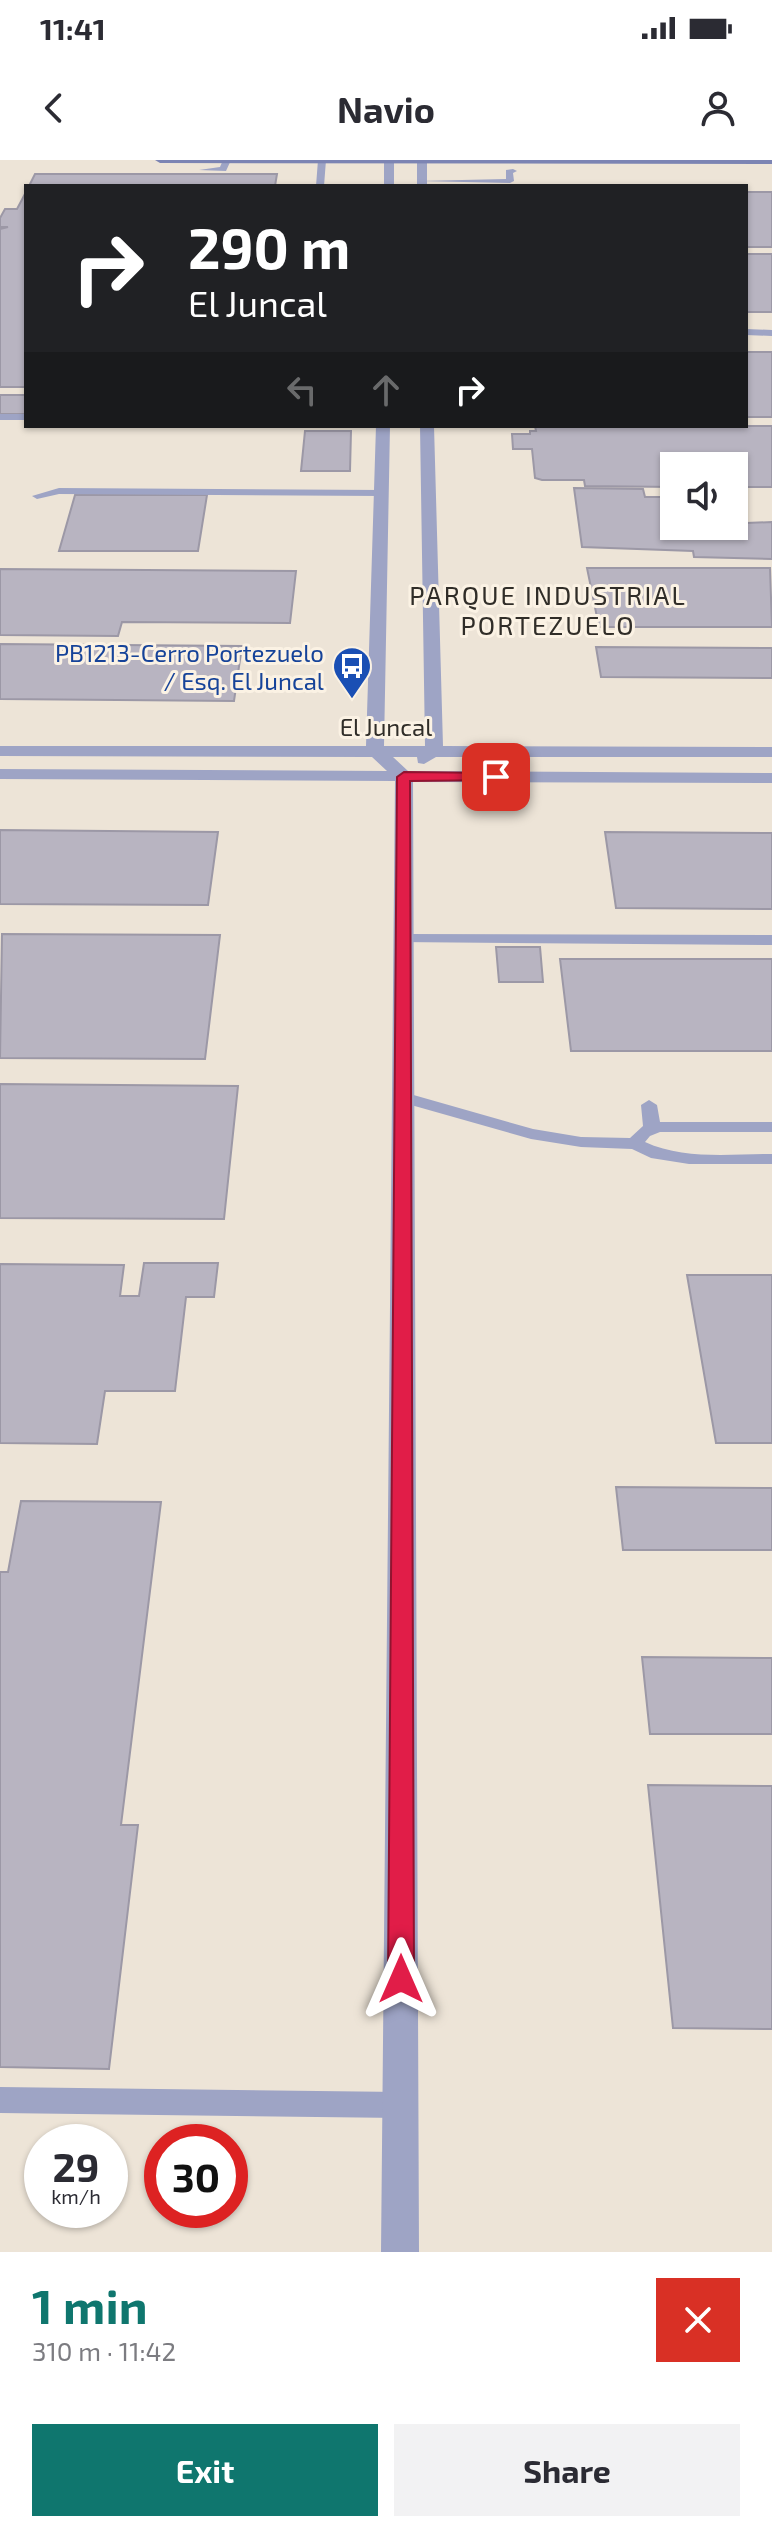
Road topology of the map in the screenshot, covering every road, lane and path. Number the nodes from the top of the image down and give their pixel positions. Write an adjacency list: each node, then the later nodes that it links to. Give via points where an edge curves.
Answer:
1 (160, 160): 2 (street)
2 (227, 160): 3 (street); 7 (lane, via 223,169)
3 (322, 160): 4 (street); 10 (lane)
4 (389, 160): 5 (street); 11 (street)
5 (422, 160): 6 (street); 9 (street)
6 (772, 161)
7 (203, 170)
8 (510, 176): 9 (lane)
9 (422, 181)
10 (320, 184)
11 (389, 184)
12 (748, 332): 13 (lane)
13 (772, 333)
14 (0, 417): 15 (lane)
15 (24, 417)
16 (383, 428): 18 (street)
17 (427, 428): 20 (street)
18 (382, 493): 19 (lane, via 59,491); 21 (street)
19 (37, 496)
20 (434, 749): 21 (street, El Juncal); 23 (street, El Juncal); 25 (street)
21 (375, 750): 22 (street, El Juncal); 25 (street)
22 (0, 751)
23 (772, 752)
24 (0, 774): 25 (street, El Juncal)
25 (404, 777): 26 (street, El Juncal); 27 (street)
26 (772, 778)
27 (403, 939): 28 (lane); 29 (street)
28 (772, 940)
29 (403, 1097): 33 (lane, via 531,1134); 36 (street)
30 (649, 1105): 32 (lane)
31 (772, 1127): 32 (lane)
32 (652, 1129): 33 (lane)
33 (635, 1144): 34 (lane, via 689,1159)
34 (772, 1159)
35 (0, 2100): 36 (lane)
36 (401, 2105): 37 (street)
37 (400, 2252)

